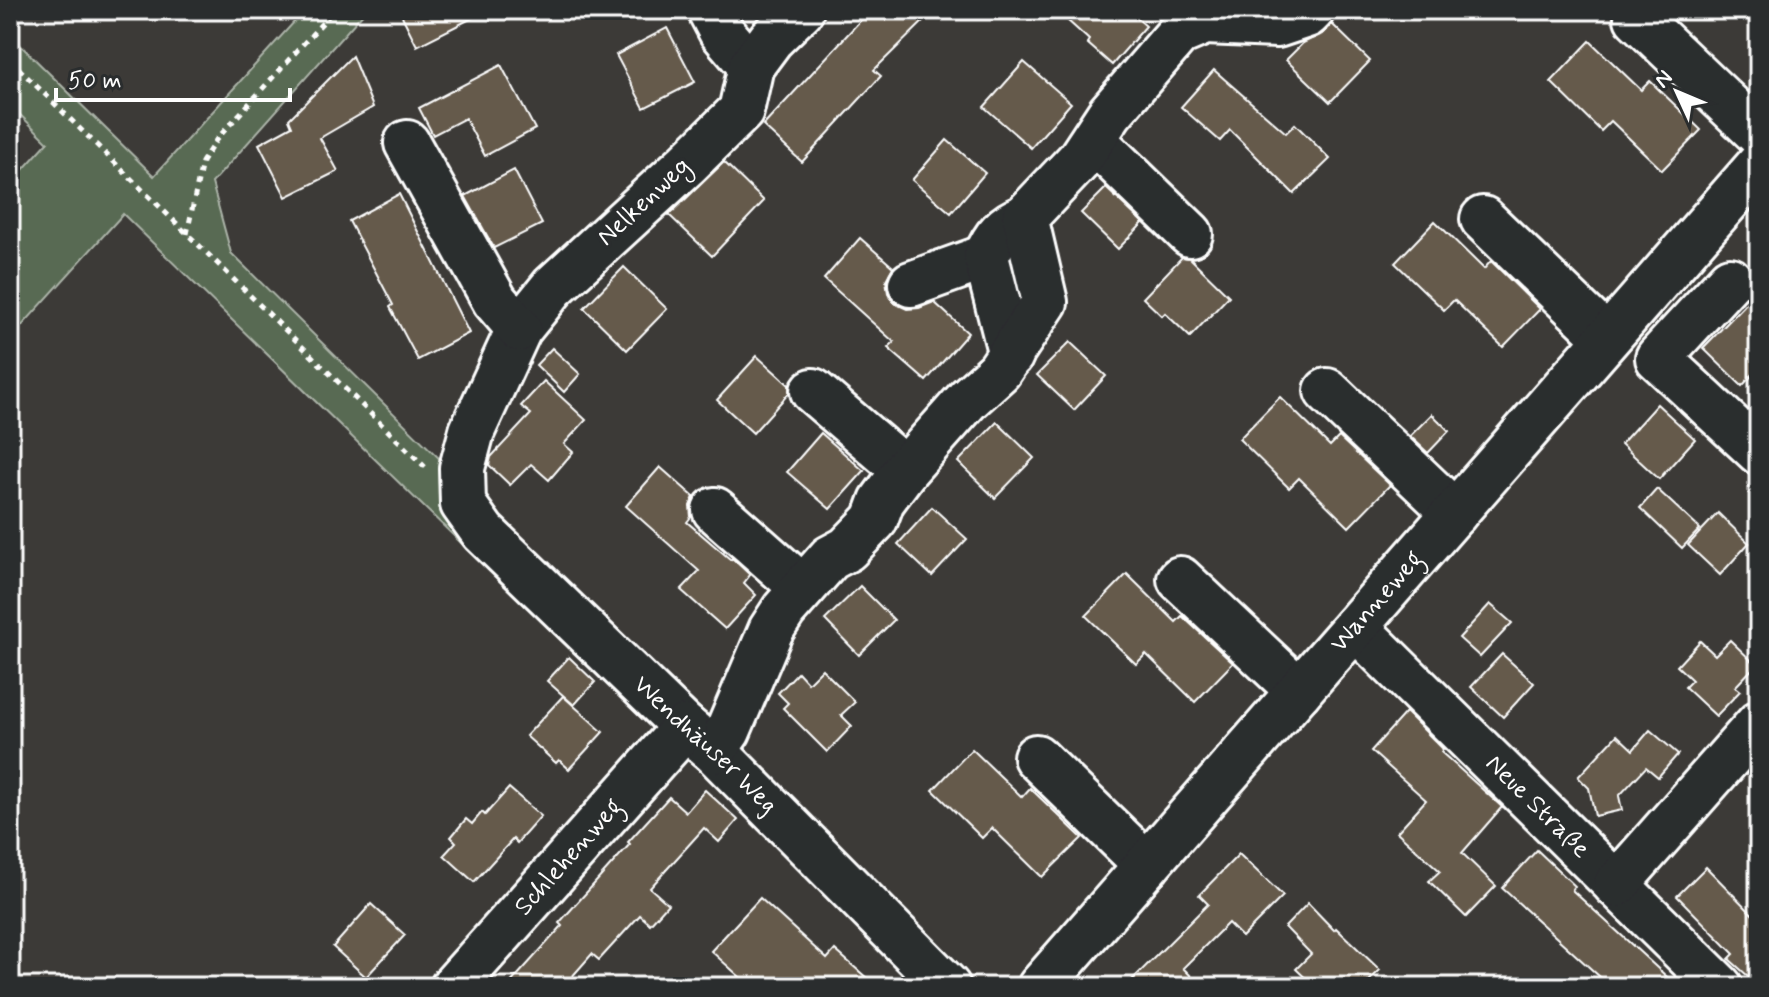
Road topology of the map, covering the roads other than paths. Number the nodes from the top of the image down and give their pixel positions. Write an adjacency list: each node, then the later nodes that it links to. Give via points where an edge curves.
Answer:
1 (710, 10): 5 (street)
2 (801, 10): 5 (street, Nelkenweg)
3 (1312, 10): 7 (street, via 1277,25 1205,22 1179,33)
4 (1637, 18): 6 (street)
5 (751, 66): 16 (street, Nelkenweg, via 741,111 553,287)
6 (1759, 134)
7 (1093, 140): 10 (street); 12 (street)
8 (407, 143): 16 (street, via 495,301)
9 (1759, 165): 17 (street, Wanneweg)
10 (1025, 217): 13 (street, via 1010,223); 18 (street, Schlehenweg, via 1045,302)
11 (1483, 219): 17 (street)
12 (1190, 234)
13 (986, 257): 15 (street); 18 (street)
14 (1730, 280): 21 (street, via 1658,358)
15 (911, 284)
16 (519, 329): 23 (street, Nelkenweg, via 472,431 462,468)
17 (1607, 338): 25 (street, Wanneweg)
18 (1011, 355): 22 (street, Schlehenweg)
19 (813, 391): 22 (street)
20 (1327, 391): 25 (street)
21 (1759, 452)
22 (905, 470): 27 (street, Schlehenweg, via 875,520)
23 (463, 504): 31 (street, Wendhäuser Weg, via 483,532)
24 (715, 510): 27 (street)
25 (1455, 513): 28 (street, Wanneweg)
26 (1180, 579): 29 (street)
27 (803, 588): 31 (street, Schlehenweg, via 771,630 728,731)
28 (1355, 627): 29 (street, Wanneweg); 34 (street, Neue Straße)
29 (1299, 691): 33 (street, Wanneweg)
30 (1759, 723): 34 (street)
31 (700, 739): 35 (street, Schlehenweg); 36 (street, Wendhäuser Weg)
32 (1036, 757): 33 (street)
33 (1147, 865): 37 (street, Wanneweg)
34 (1616, 885): 38 (street, Neue Straße)
35 (453, 987)
36 (948, 987)
37 (1040, 987)
38 (1720, 987)

